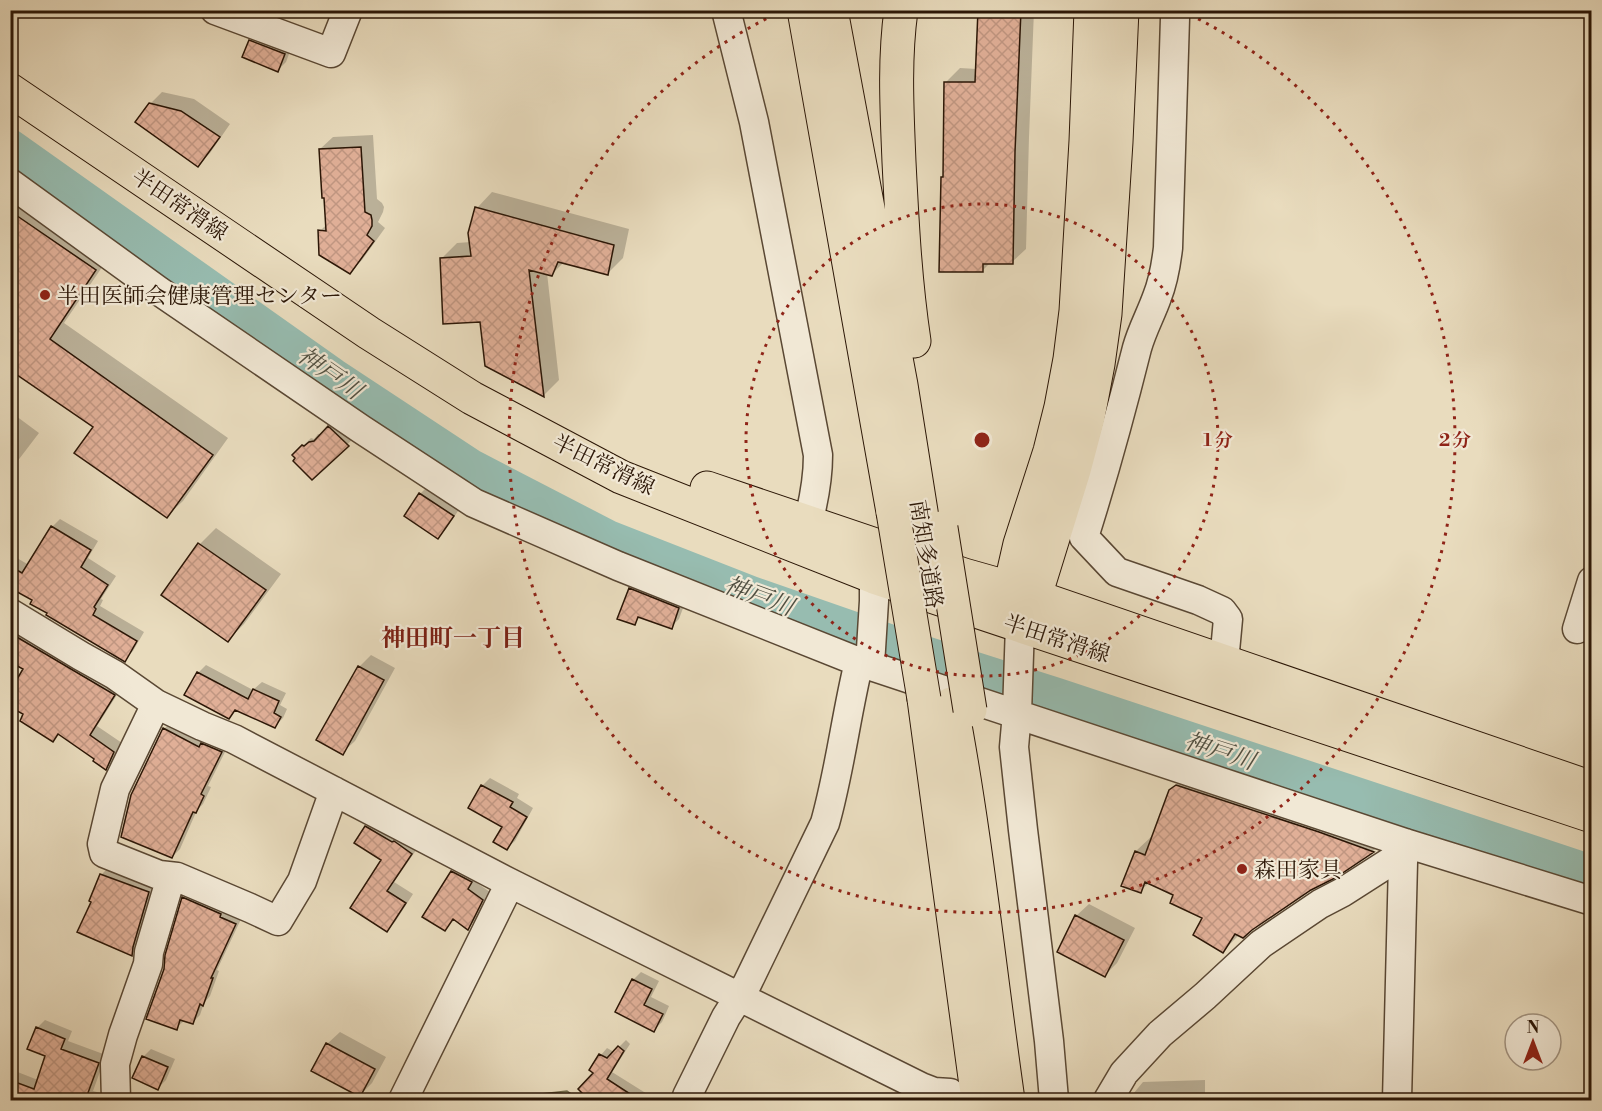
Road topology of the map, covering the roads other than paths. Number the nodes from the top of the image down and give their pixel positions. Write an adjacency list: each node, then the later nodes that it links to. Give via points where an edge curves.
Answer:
1 (215, 10): 2 (street, via 331,54)
2 (348, 10)
3 (726, 10): 16 (street, via 754,122 818,455)
4 (790, 10): 11 (main road, via 800,56)
5 (804, 10): 11 (main road, 南知多道路)
6 (831, 10): 15 (main road, 南知多道路, via 901,385)
7 (901, 10): 15 (main road, via 896,82)
8 (1091, 10): 19 (main road, via 1076,311 1061,407 1020,544)
9 (1122, 10): 19 (main road, via 1105,314 1098,364 1088,417)
10 (1174, 10): 24 (street, via 1168,248 1164,273 1138,347 1084,537 1117,572 1222,611 1228,619)
11 (816, 72): 15 (main road, 南知多道路)
12 (10, 90): 14 (main road, 半田常滑線, via 369,333 472,398)
13 (10, 183): 23 (street, via 159,291 474,503 618,566)
14 (534, 430): 16 (main road, 半田常滑線); 18 (main road, 半田常滑線, via 621,477)
15 (919, 521): 26 (main road, 南知多道路)
16 (808, 523): 19 (main road, 半田常滑線)
17 (1592, 581): 21 (street)
18 (874, 589): 22 (main road, 半田常滑線); 23 (street)
19 (1022, 592): 22 (main road); 24 (main road, 半田常滑線)
20 (10, 613): 25 (street)
21 (1577, 629)
22 (1020, 636): 27 (street); 30 (main road, 半田常滑線)
23 (866, 660): 27 (street); 35 (street, via 852,691 825,823)
24 (1224, 662): 28 (main road, 半田常滑線)
25 (156, 704): 29 (street); 32 (street, via 115,789 102,844 104,853)
26 (948, 704): 38 (main road, 南知多道路); 41 (main road, 南知多道路, via 960,748)
27 (1017, 713): 31 (street); 42 (street, via 1014,747)
28 (1592, 788)
29 (334, 791): 32 (street, via 302,881 278,921); 33 (street)
30 (1592, 816)
31 (1405, 843): 34 (street); 43 (street, via 1393,860 1261,944 1160,1034 1124,1073); 44 (street)
32 (171, 877): 39 (street, via 115,1064)
33 (510, 883): 35 (street); 40 (street)
34 (1592, 901)
35 (740, 996): 36 (street); 37 (street)
36 (922, 1094): 38 (street)
37 (687, 1096)
38 (964, 1097)
39 (116, 1101)
40 (403, 1101)
41 (1008, 1101)
42 (1054, 1101)
43 (1108, 1101)
44 (1397, 1101)

